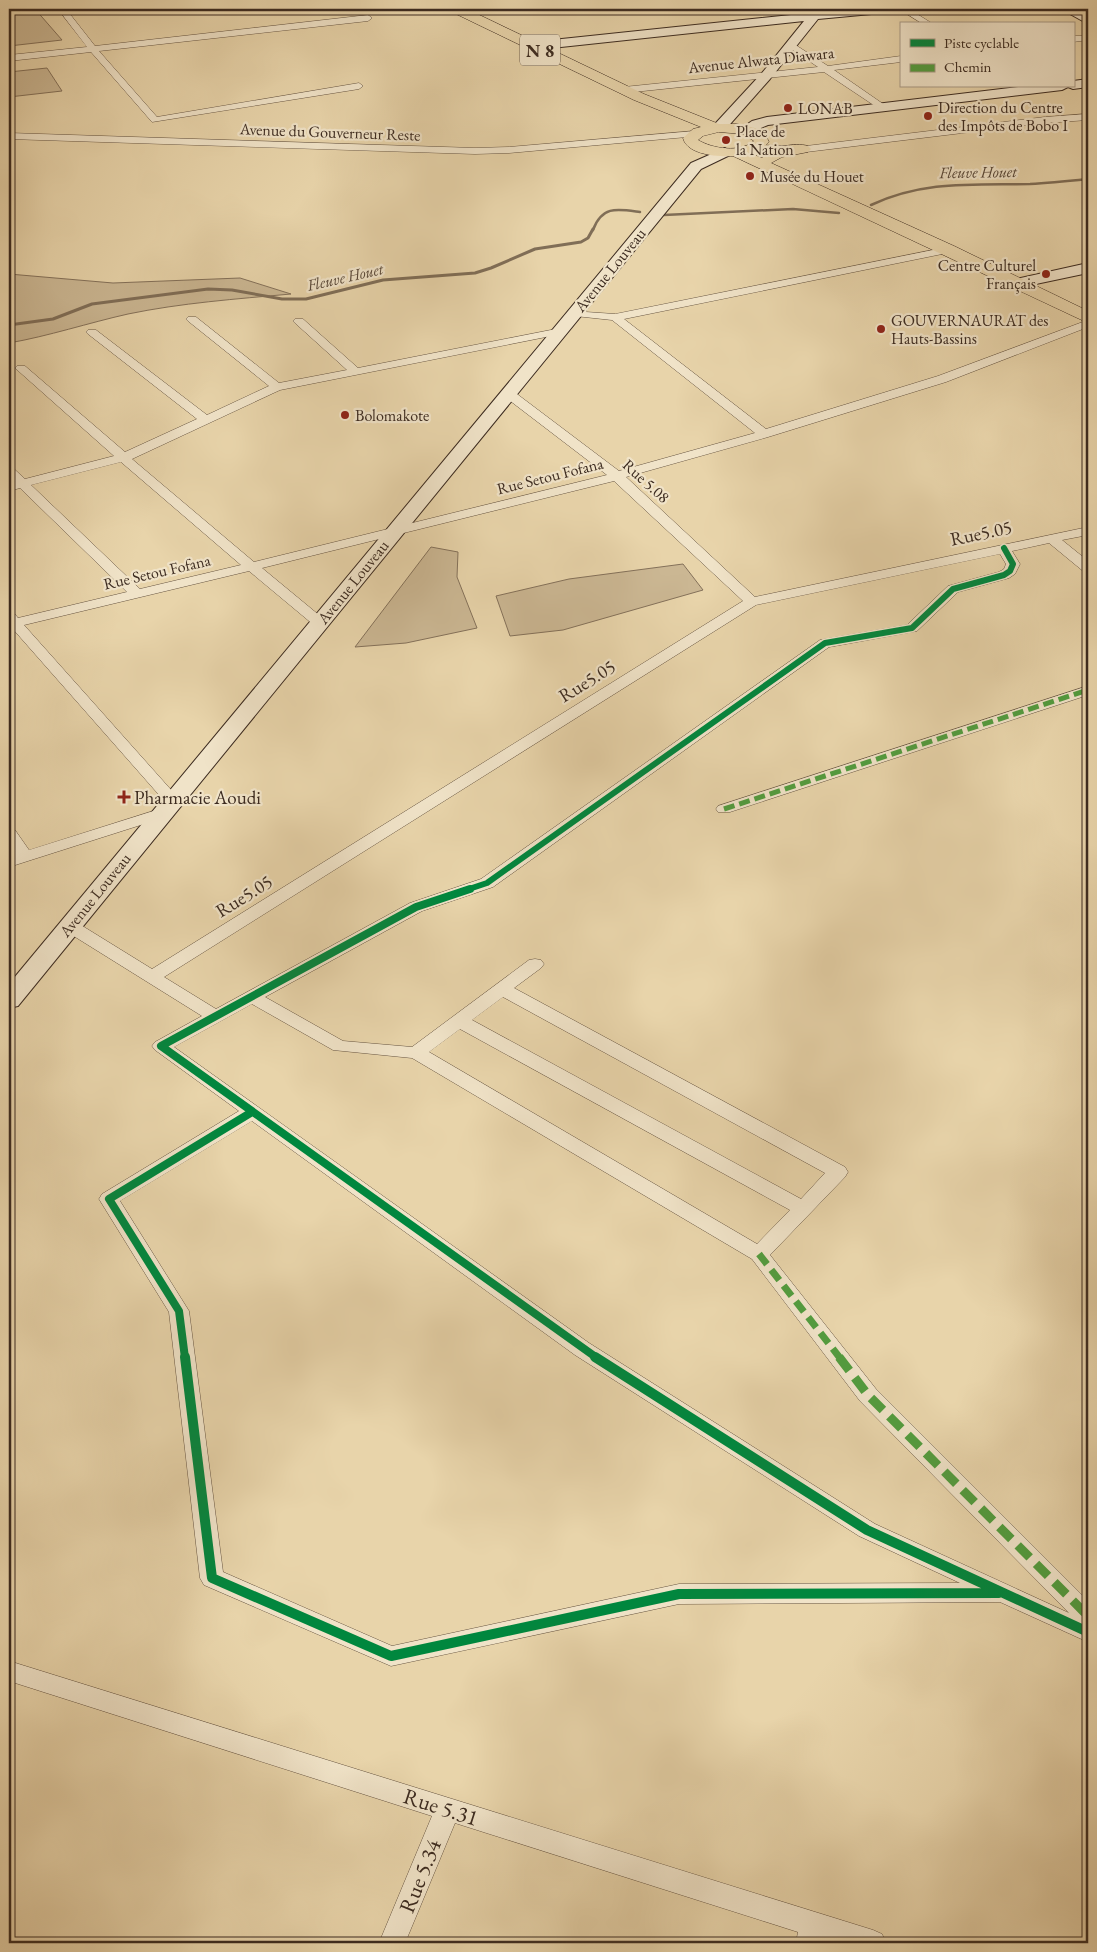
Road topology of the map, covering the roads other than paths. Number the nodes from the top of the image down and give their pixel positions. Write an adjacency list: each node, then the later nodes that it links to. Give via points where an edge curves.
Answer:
1 (62, 9): 14 (street)
2 (457, 9): 12 (highway, N 8)
3 (882, 9): 6 (main road)
4 (903, 9): 9 (street)
5 (1067, 9): 8 (main road)
6 (824, 12): 12 (main road); 13 (main road)
7 (368, 18): 14 (street)
8 (1088, 20)
9 (925, 22)
10 (1088, 38): 11 (street)
11 (1074, 40)
12 (534, 46): 23 (highway, N 8)
13 (794, 47): 17 (street); 18 (main road)
14 (93, 49): 15 (street); 21 (street, via 155,120)
15 (9, 58)
16 (900, 59): 17 (street, Avenue Alwata Diawara)
17 (825, 68): 18 (street, Avenue Alwata Diawara); 24 (street)
18 (772, 75): 23 (street, Avenue Alwata Diawara); 27 (main road, via 750,111); 28 (main road, Avenue Louveau)
19 (1088, 83): 20 (main road)
20 (1074, 85)
21 (358, 86)
22 (1036, 88): 24 (main road)
23 (624, 90): 28 (highway, N 8)
24 (884, 108): 27 (main road, via 774,121)
25 (1088, 117): 29 (street)
26 (9, 136): 28 (street, Avenue du Gouverneur Reste, via 475,151 649,136)
27 (753, 136): 28 (highway); 29 (street); 30 (highway); 31 (highway)
28 (704, 138): 30 (highway); 36 (main road, Avenue Louveau)
29 (804, 149): 31 (highway, via 778,153)
30 (730, 152): 32 (highway)
31 (769, 158): 32 (highway, via 788,172)
32 (866, 212): 33 (highway)
33 (948, 250): 35 (highway); 37 (street)
34 (1088, 268): 35 (main road)
35 (1017, 283): 38 (highway)
36 (576, 313): 37 (street); 42 (main road, Avenue Louveau)
37 (615, 317): 49 (street)
38 (1088, 318)
39 (192, 319): 46 (street)
40 (299, 321): 45 (street)
41 (1088, 323): 49 (street, Rue Setou Fofana, via 942,379)
42 (561, 331): 45 (street); 47 (main road, Avenue Louveau)
43 (92, 332): 48 (street)
44 (21, 368): 50 (street)
45 (355, 371): 46 (street)
46 (277, 387): 48 (street)
47 (508, 394): 52 (street, Rue 5.08); 56 (main road, Avenue Louveau)
48 (206, 420): 50 (street)
49 (764, 434): 52 (street, Rue Setou Fofana)
50 (123, 458): 53 (street); 59 (street)
51 (9, 471): 53 (street)
52 (617, 476): 56 (street, Rue Setou Fofana); 62 (street, Rue 5.08)
53 (22, 484): 54 (street); 61 (street)
54 (9, 487)
55 (1088, 530): 57 (street, Rue5.05)
56 (393, 533): 59 (street, Rue Setou Fofana); 64 (main road, Avenue Louveau)
57 (1051, 538): 58 (street, Rue5.05); 60 (street)
58 (1004, 548): 62 (street, Rue5.05); 75 (street, via 1013,564 1004,576 953,589 912,628 825,644 487,883 416,907)
59 (252, 566): 61 (street, Rue Setou Fofana); 64 (street)
60 (1088, 568)
61 (136, 593): 63 (street, Rue Setou Fofana)
62 (752, 602): 73 (street, Rue5.05)
63 (11, 620): 66 (street)
64 (320, 623): 66 (main road, Avenue Louveau)
65 (1088, 690): 67 (street)
66 (168, 807): 69 (street); 71 (main road, Avenue Louveau)
67 (724, 809)
68 (9, 833): 69 (street)
69 (26, 857): 70 (street)
70 (9, 862)
71 (70, 926): 73 (street); 76 (main road, Avenue Louveau)
72 (535, 964): 74 (street)
73 (152, 977): 77 (street)
74 (502, 989): 78 (street); 81 (street, via 838,1172)
75 (252, 996): 77 (street); 79 (street, via 339,1046)
76 (9, 1000)
77 (215, 1016): 80 (street, via 160,1046)
78 (460, 1021): 79 (street); 81 (street)
79 (416, 1053): 82 (street)
80 (252, 1112): 83 (street, via 582,1349 867,1530); 83 (street, via 109,1199 179,1311 212,1578 391,1656 679,1594)
81 (804, 1209): 82 (street)
82 (759, 1254): 84 (street, via 868,1395)
83 (1004, 1593): 85 (street)
84 (1088, 1616)
85 (1088, 1632)
86 (9, 1671): 87 (street, Rue 5.31)
87 (448, 1809): 88 (street, Rue 5.31); 89 (street, Rue 5.34)
88 (811, 1934): 90 (street, Rue 5.31)
89 (392, 1943)
90 (873, 1943)

